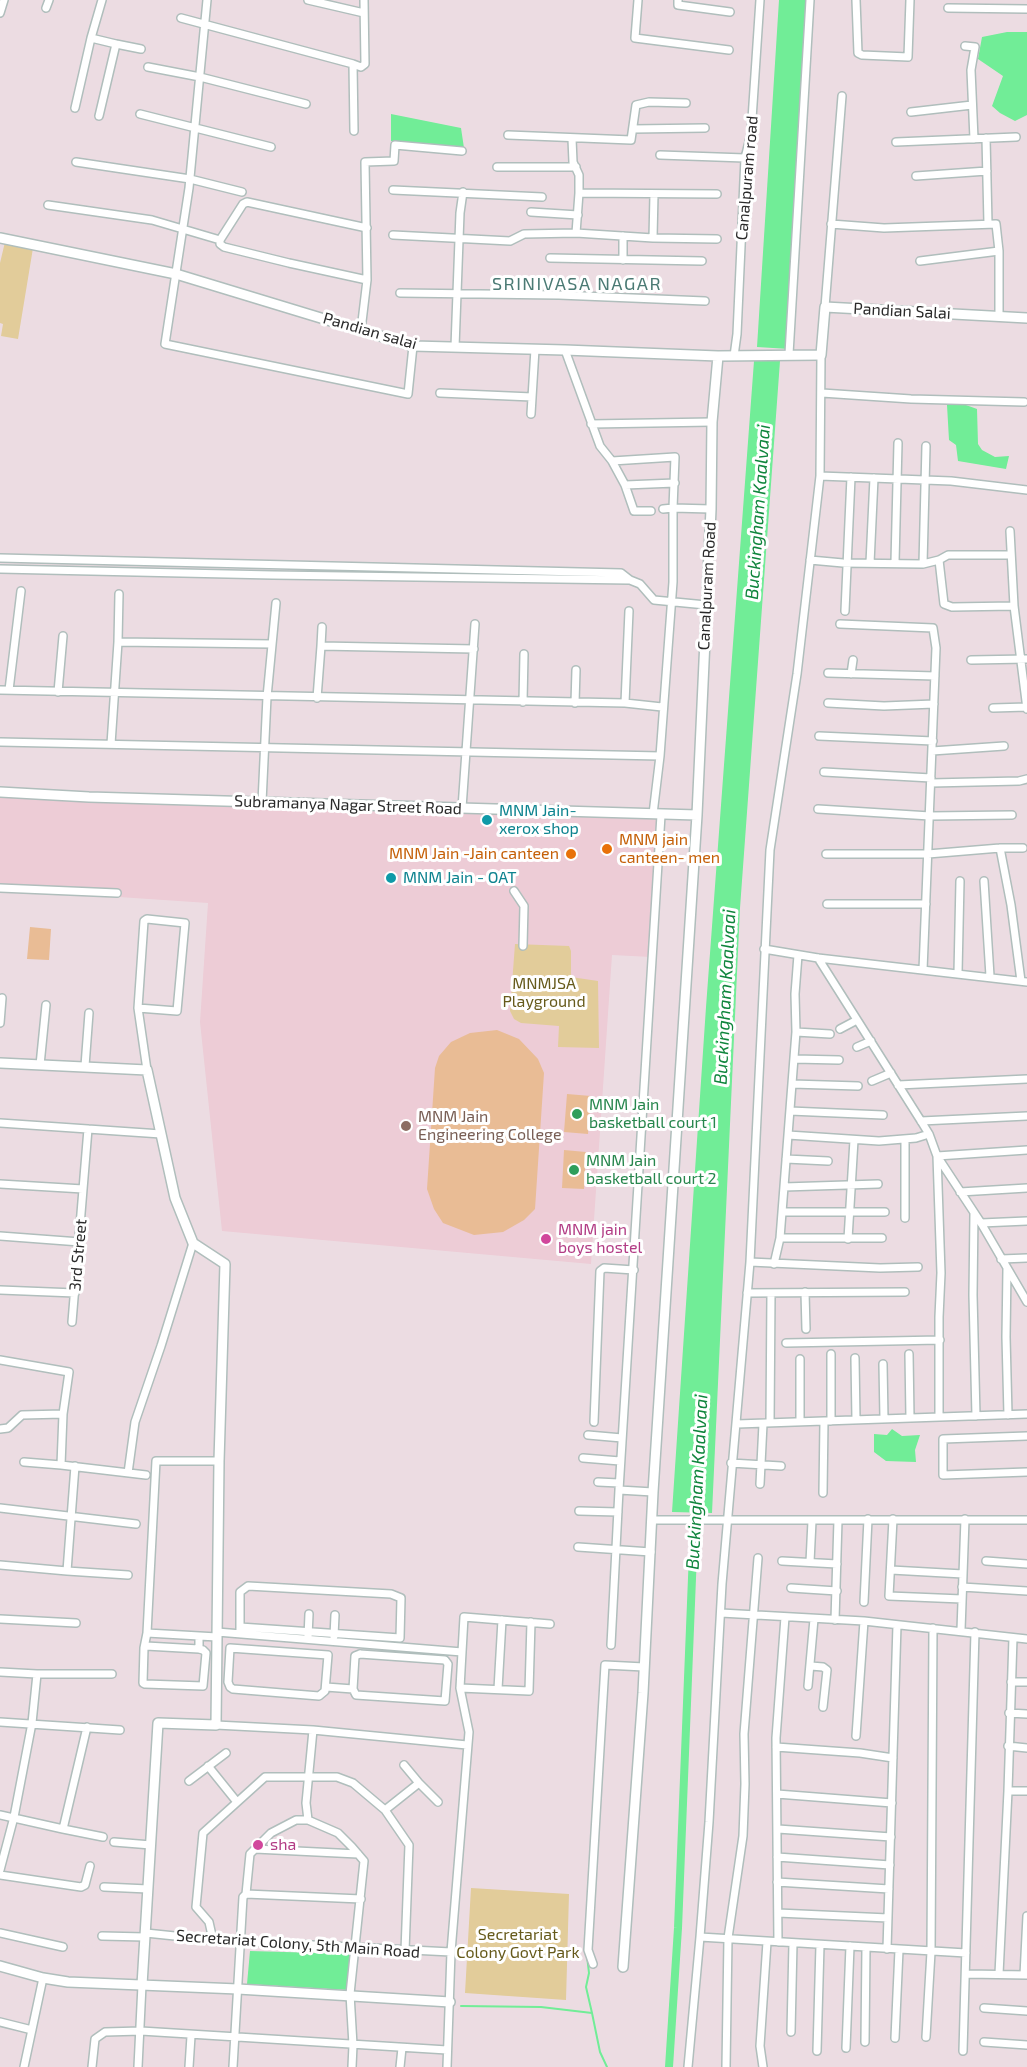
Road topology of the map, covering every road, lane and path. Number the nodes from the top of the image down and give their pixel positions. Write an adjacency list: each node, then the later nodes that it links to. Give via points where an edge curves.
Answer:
1 (4, 0): 17 (street)
2 (49, 0): 13 (street)
3 (102, 0): 21 (street)
4 (207, 0): 20 (street)
5 (308, 0): 18 (street)
6 (364, 0): 18 (street)
7 (638, 0): 25 (street, via 635,38)
8 (678, 0): 16 (street, via 678,5)
9 (760, 0): 50 (street, Canalpuram road)
10 (810, 0): 97 (street)
11 (856, 0): 12 (street, via 860,55 908,57)
12 (910, 0)
13 (46, 8)
14 (948, 8): 15 (street)
15 (1027, 9)
16 (730, 12)
17 (0, 13)
18 (364, 13): 26 (street, via 365,64)
19 (181, 18): 20 (street)
20 (205, 24): 26 (street); 28 (street)
21 (91, 38): 22 (street); 33 (street)
22 (116, 44): 24 (street); 36 (street)
23 (965, 46): 32 (street, via 975,47)
24 (141, 50)
25 (729, 50)
26 (353, 64): 40 (street)
27 (148, 66): 28 (street)
28 (200, 77): 31 (street); 37 (street)
29 (842, 96): 67 (street)
30 (686, 103): 39 (street, via 636,105)
31 (306, 104)
32 (972, 105): 34 (street); 45 (street)
33 (75, 108)
34 (911, 112)
35 (140, 114): 37 (street)
36 (99, 116)
37 (195, 127): 47 (street); 56 (street)
38 (705, 128): 39 (street)
39 (633, 129): 44 (street, via 631,140)
40 (354, 131)
41 (508, 135): 44 (street)
42 (1016, 137): 43 (street)
43 (986, 138): 45 (street); 54 (street)
44 (572, 139): 53 (street)
45 (974, 139): 46 (street)
46 (896, 142)
47 (272, 147)
48 (462, 151): 70 (street, via 395,145 394,161 366,162)
49 (660, 155): 50 (street)
50 (746, 158): 100 (street, Canalpuram road)
51 (76, 162): 56 (street)
52 (498, 167): 53 (street)
53 (576, 167): 60 (street)
54 (987, 171): 55 (street); 68 (street)
55 (916, 176)
56 (190, 179): 58 (street); 69 (street)
57 (393, 190): 59 (street)
58 (242, 192)
59 (463, 192): 63 (street); 76 (street)
60 (579, 194): 61 (street); 66 (street)
61 (654, 194): 62 (street); 75 (street)
62 (717, 194)
63 (542, 197)
64 (48, 205): 69 (street)
65 (531, 212): 66 (street)
66 (578, 215): 71 (street)
67 (831, 224): 68 (street, via 884,228); 89 (street)
68 (988, 224): 79 (street, via 996,224)
69 (183, 227): 78 (street); 84 (street)
70 (367, 228): 78 (street, via 247,202); 85 (street)
71 (576, 233): 73 (street); 76 (street, via 524,234 510,242)
72 (393, 235): 76 (street)
73 (623, 236): 75 (street); 81 (street)
74 (0, 238): 84 (street, Pandian salai)
75 (653, 238): 77 (street)
76 (459, 239): 87 (street)
77 (717, 239)
78 (220, 240): 85 (street, via 224,247)
79 (999, 251): 83 (street); 90 (street)
80 (550, 258): 81 (street)
81 (623, 260): 82 (street)
82 (702, 261)
83 (920, 261)
84 (177, 274): 92 (street, Pandian salai); 93 (street, via 165,344 408,394)
85 (367, 280): 92 (street)
86 (400, 292): 87 (street)
87 (457, 293): 88 (street); 94 (street)
88 (705, 301)
89 (825, 307): 90 (street, Pandian Salai); 98 (street)
90 (999, 316): 91 (street, Pandian Salai)
91 (1027, 318)
92 (361, 330): 93 (street, Pandian salai)
93 (413, 346): 94 (street, Pandian salai)
94 (455, 347): 95 (street, Pandian salai)
95 (535, 349): 96 (street, Pandian salai); 103 (street)
96 (565, 350): 99 (street, Pandian salai); 107 (street)
97 (789, 354): 98 (street, Pandian salai); 100 (street, Pandian salai)
98 (821, 354): 102 (street)
99 (718, 356): 100 (street, Pandian salai); 106 (street, Canalpuram Road)
100 (734, 356)
101 (440, 393): 103 (street)
102 (822, 393): 104 (street); 111 (street)
103 (532, 397): 105 (street)
104 (1024, 402)
105 (531, 414)
106 (712, 422): 107 (street); 121 (street, Canalpuram Road)
107 (591, 424): 110 (street, via 600,446)
108 (898, 443): 114 (street)
109 (926, 446): 115 (street)
110 (612, 460): 116 (street, via 675,457); 117 (street)
111 (820, 476): 112 (street); 126 (street)
112 (851, 477): 113 (street); 130 (street)
113 (874, 478): 114 (street); 128 (street)
114 (897, 479): 115 (street); 129 (street)
115 (925, 480): 118 (street); 131 (street)
116 (675, 483): 117 (street); 119 (street)
117 (625, 485): 122 (street, via 634,511)
118 (1027, 490)
119 (673, 508): 120 (street); 121 (street); 136 (street)
120 (663, 509)
121 (711, 509): 138 (street, Canalpuram Road)
122 (651, 511)
123 (1010, 531): 124 (street)
124 (1011, 555): 127 (street, via 948,555); 139 (street)
125 (0, 558): 133 (street, via 621,573)
126 (810, 560): 130 (street); 205 (street, via 770,850)
127 (939, 560): 131 (street); 139 (street, via 944,604)
128 (870, 562): 129 (street); 130 (street)
129 (896, 562): 131 (street)
130 (846, 563): 141 (street)
131 (923, 564)
132 (0, 569): 133 (street)
133 (630, 580): 136 (street, via 640,584 654,600)
134 (21, 591): 159 (street)
135 (119, 594): 146 (street)
136 (670, 602): 138 (street); 170 (street)
137 (276, 603): 147 (street)
138 (706, 605): 190 (street, Canalpuram Road)
139 (1014, 606): 151 (street)
140 (630, 611): 167 (street)
141 (845, 611)
142 (475, 624): 149 (street)
143 (840, 624): 157 (street, via 933,628)
144 (322, 627): 148 (street)
145 (63, 636): 160 (street)
146 (118, 642): 147 (street); 161 (street)
147 (272, 644): 162 (street)
148 (321, 646): 149 (street); 163 (street)
149 (474, 649): 164 (street)
150 (525, 654): 165 (street)
151 (1024, 659): 153 (street); 172 (street)
152 (853, 660): 156 (street)
153 (971, 660)
154 (576, 670): 166 (street)
155 (828, 673): 156 (street)
156 (851, 674): 157 (street)
157 (935, 676): 169 (street)
158 (0, 690): 159 (street)
159 (9, 690): 160 (street)
160 (58, 692): 161 (street)
161 (114, 693): 162 (street); 176 (street)
162 (267, 697): 163 (street); 178 (street)
163 (317, 698): 164 (street)
164 (469, 701): 165 (street); 180 (street)
165 (523, 702): 166 (street)
166 (575, 703): 167 (street)
167 (625, 703): 170 (street)
168 (828, 703): 169 (street)
169 (934, 704): 174 (street)
170 (662, 707): 181 (street)
171 (993, 708): 172 (street)
172 (1027, 708)
173 (819, 736): 174 (street)
174 (933, 741): 179 (street)
175 (0, 742): 176 (street)
176 (111, 744): 178 (street)
177 (1004, 746): 179 (street)
178 (264, 748): 180 (street); 186 (street)
179 (932, 751): 184 (street)
180 (466, 752): 181 (street); 187 (street)
181 (660, 756): 189 (street)
182 (824, 772): 184 (street)
183 (1027, 779): 184 (street)
184 (931, 780): 192 (street)
185 (0, 792): 186 (street, Subramanya Nagar Street Road)
186 (262, 802): 187 (street, Subramanya Nagar Street Road)
187 (462, 808): 189 (street, Subramanya Nagar Street Road)
188 (818, 809): 192 (street)
189 (657, 815): 190 (street, Subramanya Nagar Street Road); 276 (street)
190 (697, 815): 326 (street, Canalpuram Road)
191 (1011, 815): 192 (street)
192 (930, 816): 196 (street)
193 (1000, 848): 194 (street); 196 (street); 211 (street)
194 (1023, 848)
195 (826, 854): 196 (street)
196 (928, 854): 202 (street)
197 (960, 881): 209 (street)
198 (984, 881): 210 (street)
199 (0, 888): 201 (street)
200 (514, 891): 204 (street, via 524,906)
201 (117, 893)
202 (926, 903): 203 (street); 208 (street)
203 (827, 904)
204 (523, 946)
205 (764, 949): 206 (street); 272 (street)
206 (798, 955): 207 (street); 219 (street)
207 (818, 958): 208 (street); 216 (street)
208 (923, 970): 209 (street)
209 (958, 973): 210 (street)
210 (990, 976): 211 (street)
211 (1024, 981)
212 (2, 998): 217 (street)
213 (46, 1005): 226 (street)
214 (138, 1008): 214 (street, via 144,921 185,923 177,1011); 228 (street)
215 (88, 1013): 227 (street)
216 (857, 1020): 218 (street); 221 (street)
217 (0, 1023)
218 (840, 1029)
219 (796, 1032): 220 (street); 223 (street)
220 (830, 1034)
221 (871, 1041): 222 (street); 229 (street)
222 (857, 1047)
223 (794, 1059): 224 (street); 232 (street)
224 (839, 1060)
225 (0, 1063): 226 (street)
226 (40, 1065): 227 (street)
227 (85, 1066): 228 (street)
228 (147, 1070): 241 (street)
229 (891, 1073): 231 (street); 233 (street)
230 (1027, 1079): 233 (street)
231 (872, 1081)
232 (792, 1084): 234 (street); 235 (street)
233 (898, 1085): 238 (street)
234 (858, 1086)
235 (790, 1111): 236 (street); 243 (street)
236 (883, 1115)
237 (1027, 1116): 238 (street)
238 (921, 1121): 242 (street)
239 (0, 1123): 240 (street)
240 (88, 1129): 241 (street); 255 (street, 3rd Street)
241 (161, 1134): 269 (street, via 175,1198)
242 (929, 1134): 245 (street); 247 (street)
243 (788, 1135): 244 (street); 248 (street)
244 (854, 1140): 245 (street); 252 (street)
245 (905, 1140): 261 (street)
246 (1027, 1150): 247 (street)
247 (938, 1156): 256 (street); 286 (street)
248 (786, 1159): 249 (street); 253 (street)
249 (828, 1161)
250 (0, 1184): 255 (street)
251 (878, 1184): 252 (street)
252 (851, 1186): 253 (street); 258 (street)
253 (784, 1187): 257 (street)
254 (1027, 1188): 256 (street)
255 (83, 1189): 268 (street, 3rd Street)
256 (960, 1192): 260 (street)
257 (782, 1212): 258 (street); 265 (street)
258 (850, 1212): 259 (street); 267 (street)
259 (885, 1212)
260 (974, 1213): 263 (street); 297 (street)
261 (905, 1218)
262 (1027, 1221): 263 (street)
263 (981, 1223): 271 (street)
264 (0, 1236): 268 (street)
265 (780, 1238): 267 (street); 273 (street)
266 (882, 1238): 267 (street)
267 (848, 1239)
268 (80, 1242): 280 (street, 3rd Street)
269 (193, 1243): 312 (street, via 225,1264); 321 (street, via 135,1422)
270 (1027, 1258): 271 (street)
271 (1001, 1259): 275 (street)
272 (750, 1262): 273 (street); 281 (street)
273 (774, 1264): 274 (street)
274 (918, 1267)
275 (1007, 1269): 283 (street); 296 (street)
276 (634, 1270): 303 (street, via 600,1271); 310 (street)
277 (0, 1290): 280 (street)
278 (805, 1292): 279 (street); 282 (street); 285 (street)
279 (905, 1292)
280 (75, 1293): 284 (street, 3rd Street)
281 (747, 1293): 282 (street); 306 (street)
282 (771, 1293): 305 (street)
283 (1026, 1298)
284 (72, 1322)
285 (806, 1329)
286 (940, 1340): 287 (street); 298 (street)
287 (786, 1343)
288 (831, 1354): 302 (street)
289 (909, 1354): 299 (street)
290 (855, 1358): 301 (street)
291 (800, 1359): 304 (street)
292 (0, 1360): 294 (street, via 69,1371)
293 (883, 1364): 300 (street)
294 (63, 1414): 307 (street, via 22,1415 8,1428); 316 (street)
295 (1027, 1414): 296 (street)
296 (1008, 1415): 297 (street)
297 (976, 1416): 298 (street)
298 (939, 1417): 299 (street)
299 (910, 1418): 300 (street)
300 (884, 1419): 301 (street)
301 (856, 1420): 302 (street)
302 (828, 1421): 304 (street); 327 (street)
303 (594, 1422)
304 (800, 1422): 305 (street)
305 (766, 1423): 306 (street); 317 (street)
306 (737, 1425): 315 (street)
307 (0, 1429)
308 (588, 1435): 310 (street)
309 (1027, 1436): 320 (street, via 943,1438 944,1475)
310 (622, 1438): 313 (street)
311 (584, 1458): 313 (street)
312 (219, 1461): 379 (street, via 156,1461); 381 (street)
313 (620, 1461): 325 (street)
314 (24, 1462): 316 (street)
315 (731, 1463): 317 (street); 336 (street)
316 (62, 1465): 318 (street)
317 (761, 1465): 319 (street); 324 (street)
318 (75, 1466): 321 (street); 331 (street)
319 (781, 1466)
320 (1027, 1472)
321 (128, 1473): 322 (street)
322 (146, 1475)
323 (598, 1482): 325 (street)
324 (760, 1484)
325 (619, 1487): 326 (street); 330 (street)
326 (654, 1492): 335 (street, Canalpuram Road)
327 (823, 1493)
328 (0, 1508): 331 (street)
329 (579, 1511): 330 (street)
330 (618, 1512): 342 (street)
331 (71, 1516): 340 (street); 352 (street)
332 (868, 1519): 333 (street); 337 (street); 360 (street)
333 (893, 1519): 334 (street); 351 (street)
334 (965, 1519): 338 (street); 353 (street)
335 (653, 1520): 336 (street); 343 (street, Canalpuram Road)
336 (727, 1520): 339 (street); 361 (street)
337 (838, 1520): 339 (street); 348 (street)
338 (1027, 1520)
339 (812, 1521): 347 (street)
340 (136, 1524)
341 (578, 1547): 342 (street)
342 (616, 1550): 343 (street); 389 (street)
343 (651, 1552): 398 (street, Canalpuram Road)
344 (758, 1558): 364 (street)
345 (782, 1560): 347 (street)
346 (986, 1561): 349 (street)
347 (810, 1562): 348 (street)
348 (837, 1564): 357 (street)
349 (1027, 1564)
350 (0, 1565): 352 (street)
351 (891, 1570): 353 (street); 359 (street, via 889,1596)
352 (67, 1571): 354 (street)
353 (963, 1574): 355 (street)
354 (128, 1575)
355 (962, 1587): 358 (street); 359 (street)
356 (791, 1588): 357 (street)
357 (837, 1591): 369 (street)
358 (1027, 1591)
359 (962, 1599): 377 (street)
360 (864, 1602)
361 (721, 1612): 364 (street); 466 (street)
362 (309, 1614): 383 (street)
363 (335, 1615): 385 (street)
364 (754, 1616): 365 (street); 467 (street, via 744,1734 743,1836)
365 (785, 1617): 367 (street); 422 (street)
366 (0, 1619): 372 (street)
367 (814, 1619): 369 (street); 399 (street)
368 (502, 1620): 370 (street); 394 (street, via 464,1617); 409 (street)
369 (835, 1620): 371 (street)
370 (531, 1622): 373 (street); 409 (street, via 529,1691)
371 (864, 1622): 374 (street); 419 (street)
372 (76, 1623)
373 (550, 1624)
374 (897, 1625): 375 (street); 425 (street)
375 (933, 1628): 377 (street); 482 (street)
376 (240, 1630): 380 (street); 383 (street); 387 (street, via 240,1592 248,1586 391,1594 401,1598)
377 (961, 1630): 378 (street)
378 (975, 1632): 384 (street); 483 (street)
379 (147, 1633): 382 (street); 390 (street)
380 (231, 1633): 381 (street); 391 (street)
381 (217, 1635): 382 (street); 415 (street)
382 (199, 1636): 392 (street)
383 (308, 1636): 385 (street)
384 (1012, 1638): 386 (street); 403 (street)
385 (332, 1639): 387 (street); 388 (street); 396 (street)
386 (1027, 1639)
387 (399, 1642): 388 (street); 393 (street)
388 (362, 1643): 395 (street)
389 (611, 1645)
390 (146, 1646): 392 (street); 392 (street, via 145,1684 203,1686 206,1653)
391 (231, 1648): 396 (street); 406 (street, via 228,1682 233,1689 319,1696)
392 (198, 1649)
393 (446, 1650): 394 (street); 397 (street)
394 (462, 1652): 407 (street)
395 (362, 1654): 397 (street); 408 (street, via 355,1656)
396 (328, 1655): 406 (street)
397 (445, 1660): 408 (street, via 445,1701 356,1695)
398 (644, 1666): 484 (street, via 605,1665 588,1950); 486 (street, Canalpuram Road)
399 (811, 1666): 405 (street); 410 (street, via 827,1670)
400 (0, 1672): 401 (street)
401 (38, 1674): 402 (street); 414 (street)
402 (112, 1674)
403 (1011, 1682): 404 (street); 411 (street)
404 (1027, 1682)
405 (808, 1686)
406 (326, 1687): 408 (street)
407 (460, 1688): 409 (street); 420 (street, via 469,1732)
408 (353, 1689)
409 (498, 1689)
410 (823, 1707)
411 (1009, 1713): 412 (street); 421 (street)
412 (1027, 1714)
413 (0, 1722): 414 (street)
414 (32, 1723): 416 (street); 439 (street)
415 (216, 1725): 418 (street); 446 (street, via 158,1723)
416 (87, 1727): 417 (street); 441 (street)
417 (120, 1730)
418 (313, 1730): 420 (street); 428 (street)
419 (856, 1736)
420 (467, 1745): 481 (street)
421 (1008, 1746): 423 (street); 431 (street)
422 (776, 1747): 425 (street); 433 (street)
423 (1027, 1748)
424 (226, 1753): 427 (street)
425 (893, 1758): 436 (street)
426 (404, 1765): 430 (street)
427 (208, 1766): 429 (street); 434 (street)
428 (309, 1776): 434 (street, via 265,1777); 437 (street, via 337,1777 353,1783); 440 (street)
429 (189, 1781)
430 (419, 1783): 435 (street); 437 (street)
431 (1008, 1791): 432 (street); 488 (street)
432 (1027, 1791)
433 (777, 1794): 436 (street); 442 (street)
434 (237, 1802): 468 (street, via 203,1833 196,1907 209,1922)
435 (438, 1802)
436 (892, 1803): 443 (street)
437 (385, 1810): 480 (street, via 409,1845)
438 (0, 1815): 439 (street)
439 (14, 1817): 441 (street); 452 (street)
440 (308, 1820): 447 (street, via 296,1820 271,1833); 448 (street, via 338,1833)
441 (63, 1828): 444 (street)
442 (777, 1829): 443 (street); 449 (street)
443 (891, 1837): 450 (street)
444 (103, 1838)
445 (114, 1842): 446 (street)
446 (151, 1845): 456 (street)
447 (255, 1849): 448 (street); 458 (street, via 250,1854)
448 (358, 1854): 459 (street, via 364,1862)
449 (777, 1857): 450 (street); 454 (street)
450 (890, 1865): 457 (street)
451 (90, 1866): 453 (street, via 81,1887)
452 (0, 1870)
453 (0, 1875)
454 (777, 1882): 457 (street); 460 (street)
455 (104, 1887): 456 (street)
456 (148, 1888): 464 (street)
457 (889, 1889): 462 (street)
458 (246, 1894): 459 (street); 469 (street)
459 (361, 1899): 475 (street)
460 (778, 1913): 462 (street); 471 (street)
461 (1027, 1916): 489 (street)
462 (888, 1918): 478 (street)
463 (0, 1933): 474 (street)
464 (145, 1935): 465 (street, Secretariat Colony, 5th Main Road); 468 (street, Secretariat Colony, 5th Main Road); 491 (street)
465 (102, 1936)
466 (700, 1937): 467 (street); 522 (street)
467 (728, 1938): 470 (street); 523 (street)
468 (213, 1940): 469 (street, Secretariat Colony, 5th Main Road)
469 (241, 1941): 475 (street, Secretariat Colony, 5th Main Road); 492 (street)
470 (767, 1941): 471 (street); 524 (street, via 760,2046)
471 (778, 1942): 472 (street)
472 (794, 1943): 473 (street); 500 (street)
473 (820, 1945): 476 (street); 512 (street)
474 (63, 1947)
475 (356, 1947): 480 (street, Secretariat Colony, 5th Main Road); 493 (street)
476 (850, 1947): 477 (street); 510 (street)
477 (866, 1947): 478 (street); 505 (street)
478 (887, 1949): 479 (street)
479 (899, 1950): 482 (street); 504 (street)
480 (405, 1951): 481 (street, Secretariat Colony, 5th Main Road)
481 (451, 1952): 494 (street)
482 (931, 1952): 483 (street); 502 (street)
483 (966, 1953): 487 (street)
484 (593, 1964)
485 (0, 1966): 490 (street)
486 (623, 1967)
487 (967, 1974): 488 (street); 513 (street)
488 (999, 1974): 489 (street)
489 (1026, 1975)
490 (43, 1978): 491 (street); 498 (street)
491 (141, 1985): 492 (street); 499 (street)
492 (238, 1989): 493 (street); 503 (street)
493 (350, 1995): 494 (street); 507 (street)
494 (450, 2002): 511 (street)
495 (984, 2008): 496 (street)
496 (1027, 2011)
497 (0, 2022): 498 (street)
498 (32, 2030): 514 (street)
499 (141, 2031): 501 (street); 515 (street, via 98,2035); 516 (street)
500 (791, 2032)
501 (191, 2036): 503 (street); 517 (street)
502 (926, 2037)
503 (235, 2038): 507 (street); 518 (street)
504 (895, 2038)
505 (865, 2042)
506 (984, 2042): 508 (street)
507 (353, 2045): 509 (street); 519 (street)
508 (1027, 2045)
509 (402, 2048): 511 (street); 520 (street)
510 (846, 2048)
511 (447, 2050): 521 (street)
512 (817, 2051)
513 (963, 2051)
514 (24, 2067)
515 (92, 2067)
516 (138, 2067)
517 (189, 2067)
518 (233, 2067)
519 (352, 2067)
520 (400, 2067)
521 (447, 2067)
522 (688, 2067)
523 (726, 2067)
524 (763, 2067)

